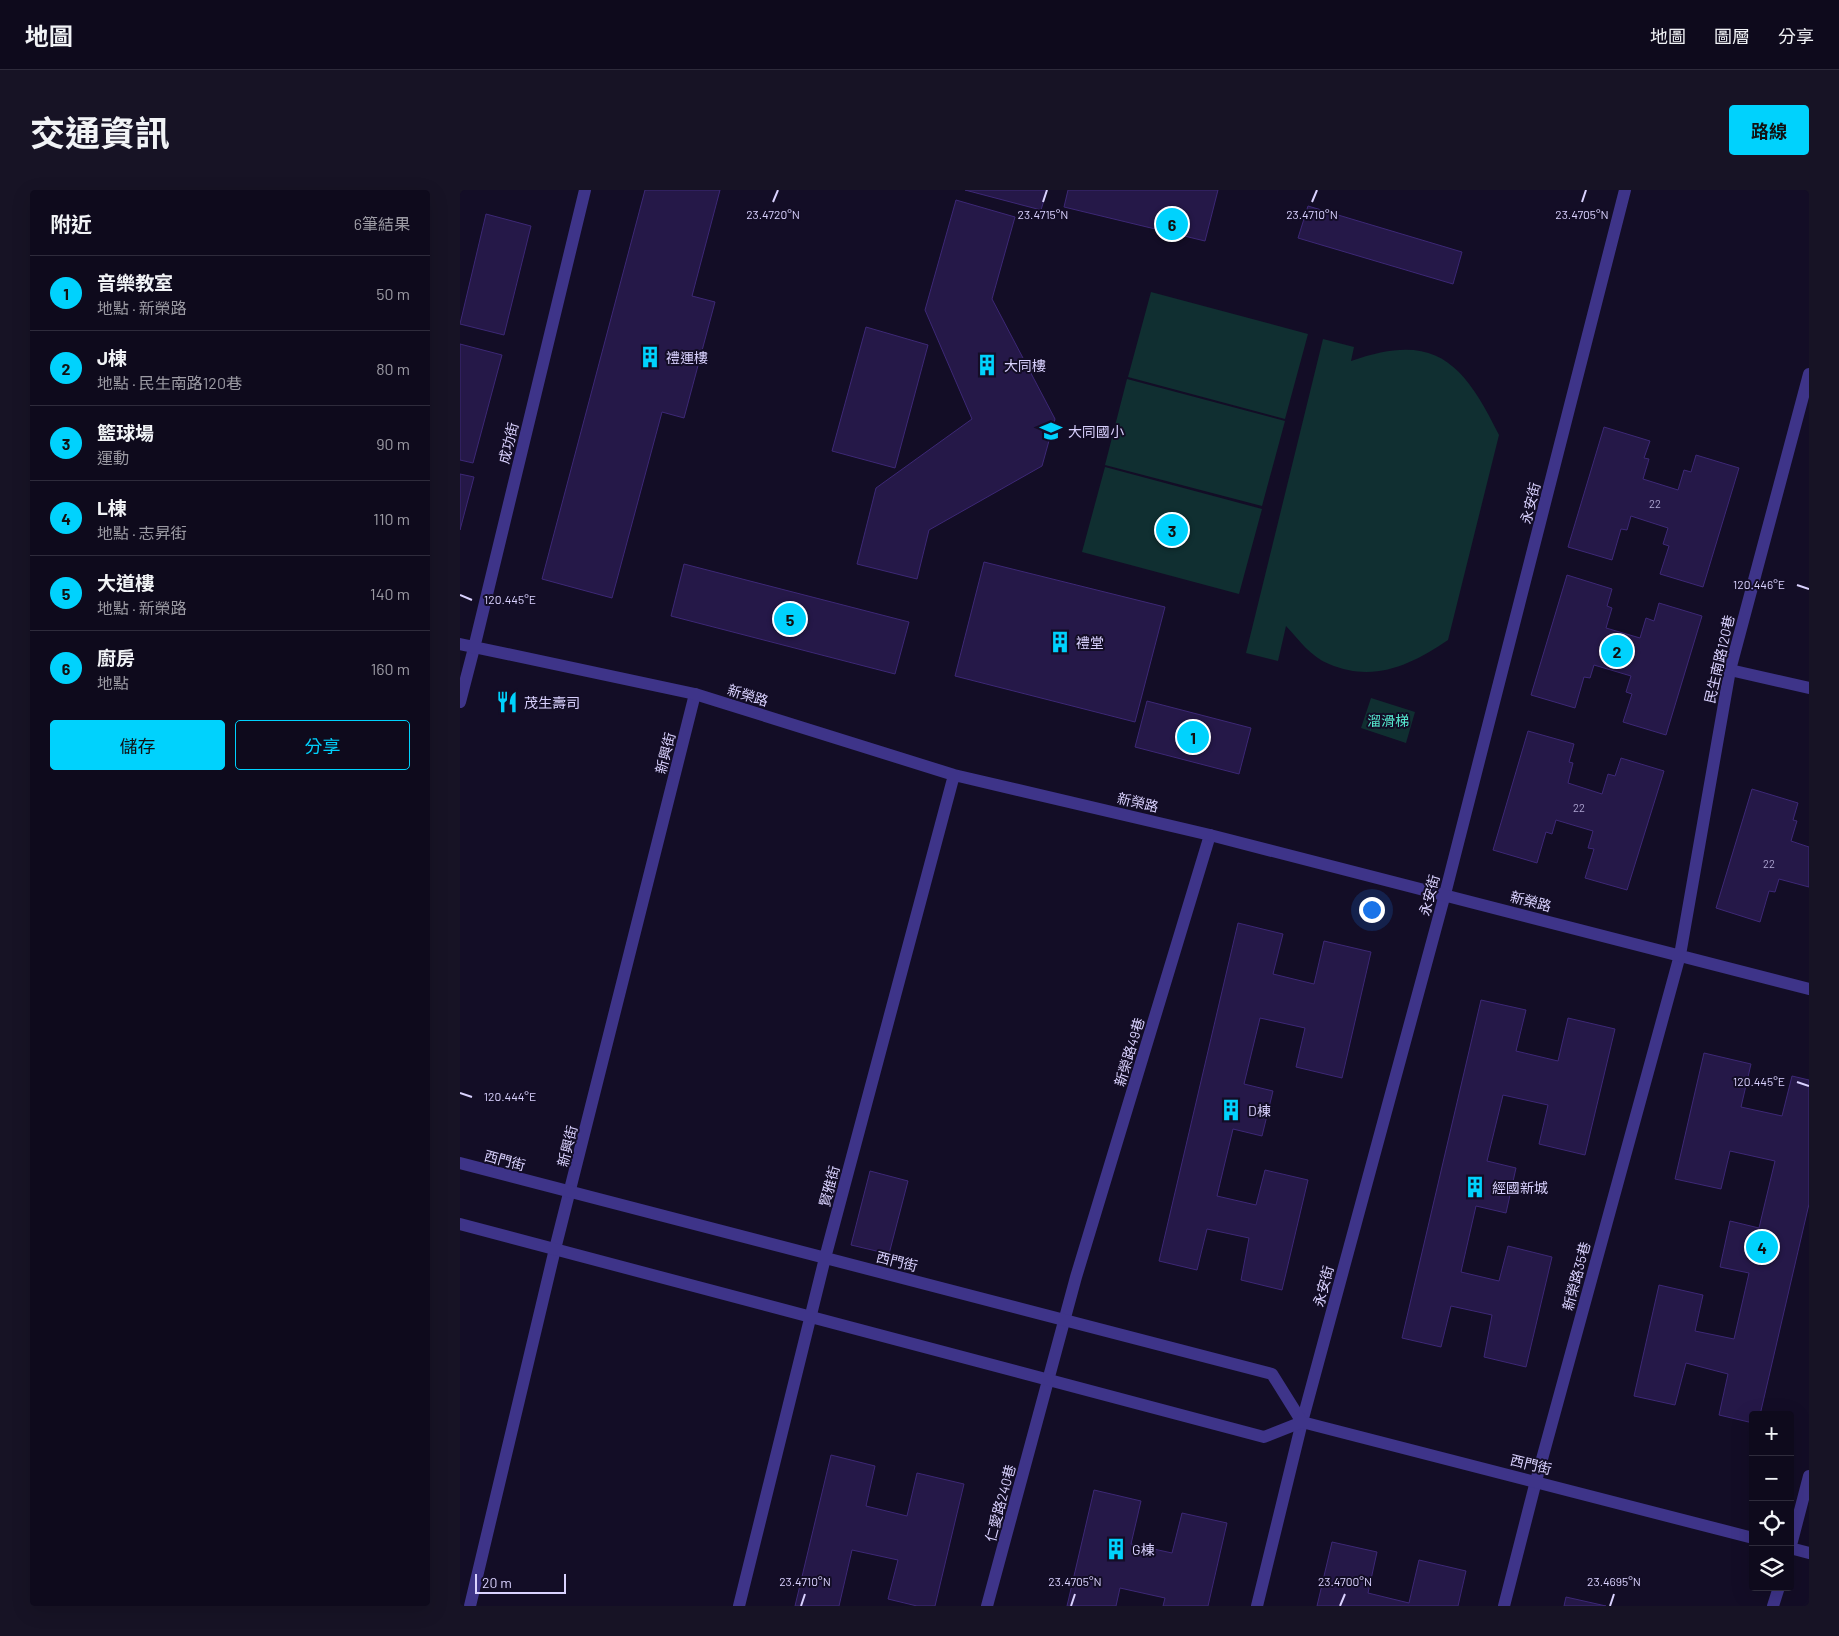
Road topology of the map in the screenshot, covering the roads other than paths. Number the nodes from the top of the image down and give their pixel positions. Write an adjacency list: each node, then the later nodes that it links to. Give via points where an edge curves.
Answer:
1 (585, 190): 5 (street, 成功街)
2 (1625, 190): 12 (street, 永安街)
3 (1809, 374): 6 (street, 民生南路120巷)
4 (460, 644): 5 (street, 新榮路)
5 (474, 648): 8 (street, 新榮路); 9 (street, 成功街)
6 (1730, 670): 7 (street); 13 (street, 民生南路120巷)
7 (1809, 688)
8 (695, 694): 10 (street, 新榮路); 16 (street, 新興街)
9 (460, 702)
10 (954, 775): 11 (street, 新榮路); 19 (street, 賢雅街)
11 (1210, 835): 12 (street, 新榮路); 21 (street, 新榮路49巷)
12 (1445, 894): 13 (street, 新榮路); 23 (street, 永安街)
13 (1680, 955): 14 (street, 新榮路); 25 (street, 新榮路35巷)
14 (1809, 989)
15 (460, 1163): 16 (street, 西門街)
16 (571, 1192): 18 (street, 新興街); 19 (street, 西門街)
17 (460, 1224): 18 (street)
18 (555, 1250): 20 (street); 31 (street, 新興街)
19 (826, 1258): 20 (street, 賢雅街); 21 (street, 西門街)
20 (810, 1317): 22 (street); 32 (street, 賢雅街)
21 (1065, 1320): 22 (street, 仁愛路240巷); 23 (street, 西門街, via 1272,1374)
22 (1050, 1380): 23 (street, via 1264,1436); 33 (street, 仁愛路240巷)
23 (1302, 1422): 25 (street, 西門街); 34 (street, 永安街)
24 (1809, 1476): 27 (street)
25 (1536, 1481): 26 (street, 西門街); 35 (street, 新榮路35巷)
26 (1749, 1537)
27 (1791, 1546)
28 (1794, 1549): 29 (street)
29 (1809, 1553)
30 (1778, 1591): 36 (street)
31 (470, 1606)
32 (739, 1606)
33 (987, 1606)
34 (1258, 1606)
35 (1504, 1606)
36 (1773, 1606)

